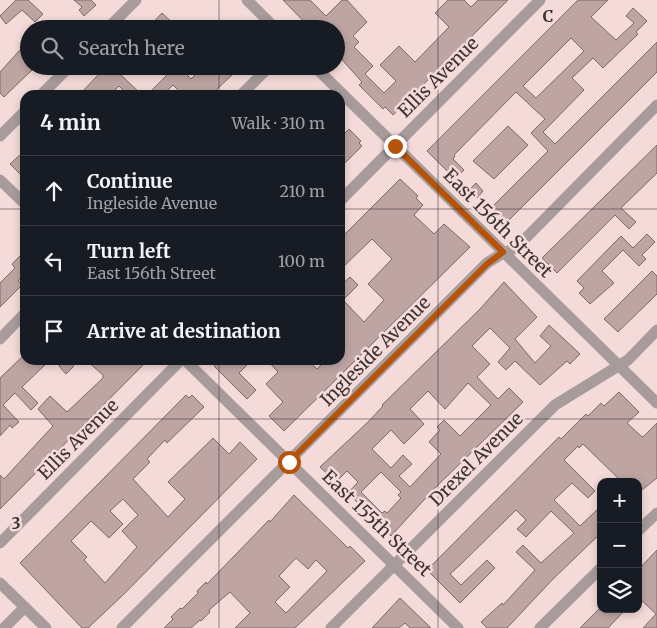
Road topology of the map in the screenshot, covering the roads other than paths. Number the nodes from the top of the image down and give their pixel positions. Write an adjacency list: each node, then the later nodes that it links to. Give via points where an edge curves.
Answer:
1 (136, 0): 4 (street)
2 (247, 0): 5 (street)
3 (540, 0): 16 (street, Ellis Avenue)
4 (116, 20)
5 (267, 20)
6 (61, 75): 9 (street)
7 (261, 75): 10 (street)
8 (323, 75): 11 (street, East 156th Street)
9 (46, 90)
10 (246, 90)
11 (338, 90)
12 (345, 97): 16 (street, East 156th Street)
13 (657, 105): 20 (street, Ingleside Avenue, via 516,248)
14 (20, 116): 15 (street)
15 (0, 136)
16 (395, 146): 18 (street, Ellis Avenue); 20 (street, East 156th Street)
17 (0, 180): 19 (street)
18 (345, 196)
19 (20, 199)
20 (503, 252): 26 (street, East 156th Street); 28 (street, Ingleside Avenue, via 487,264)
21 (20, 318): 23 (street)
22 (657, 330): 26 (street, Drexel Avenue, via 628,360)
23 (0, 338)
24 (178, 365): 31 (street, Ellis Avenue)
25 (188, 365): 28 (street, East 155th Street)
26 (618, 365): 27 (street, East 156th Street); 32 (street, Drexel Avenue, via 555,405)
27 (657, 403)
28 (289, 462): 32 (street, East 155th Street); 39 (street, Ingleside Avenue)
29 (657, 513): 30 (street)
30 (642, 527)
31 (0, 543)
32 (394, 565): 36 (street, East 155th Street); 40 (street, Drexel Avenue)
33 (597, 572): 41 (street)
34 (0, 583): 35 (street)
35 (25, 607): 37 (street); 38 (street)
36 (451, 625)
37 (4, 628)
38 (46, 628)
39 (122, 628)
40 (331, 628)
41 (540, 628)

